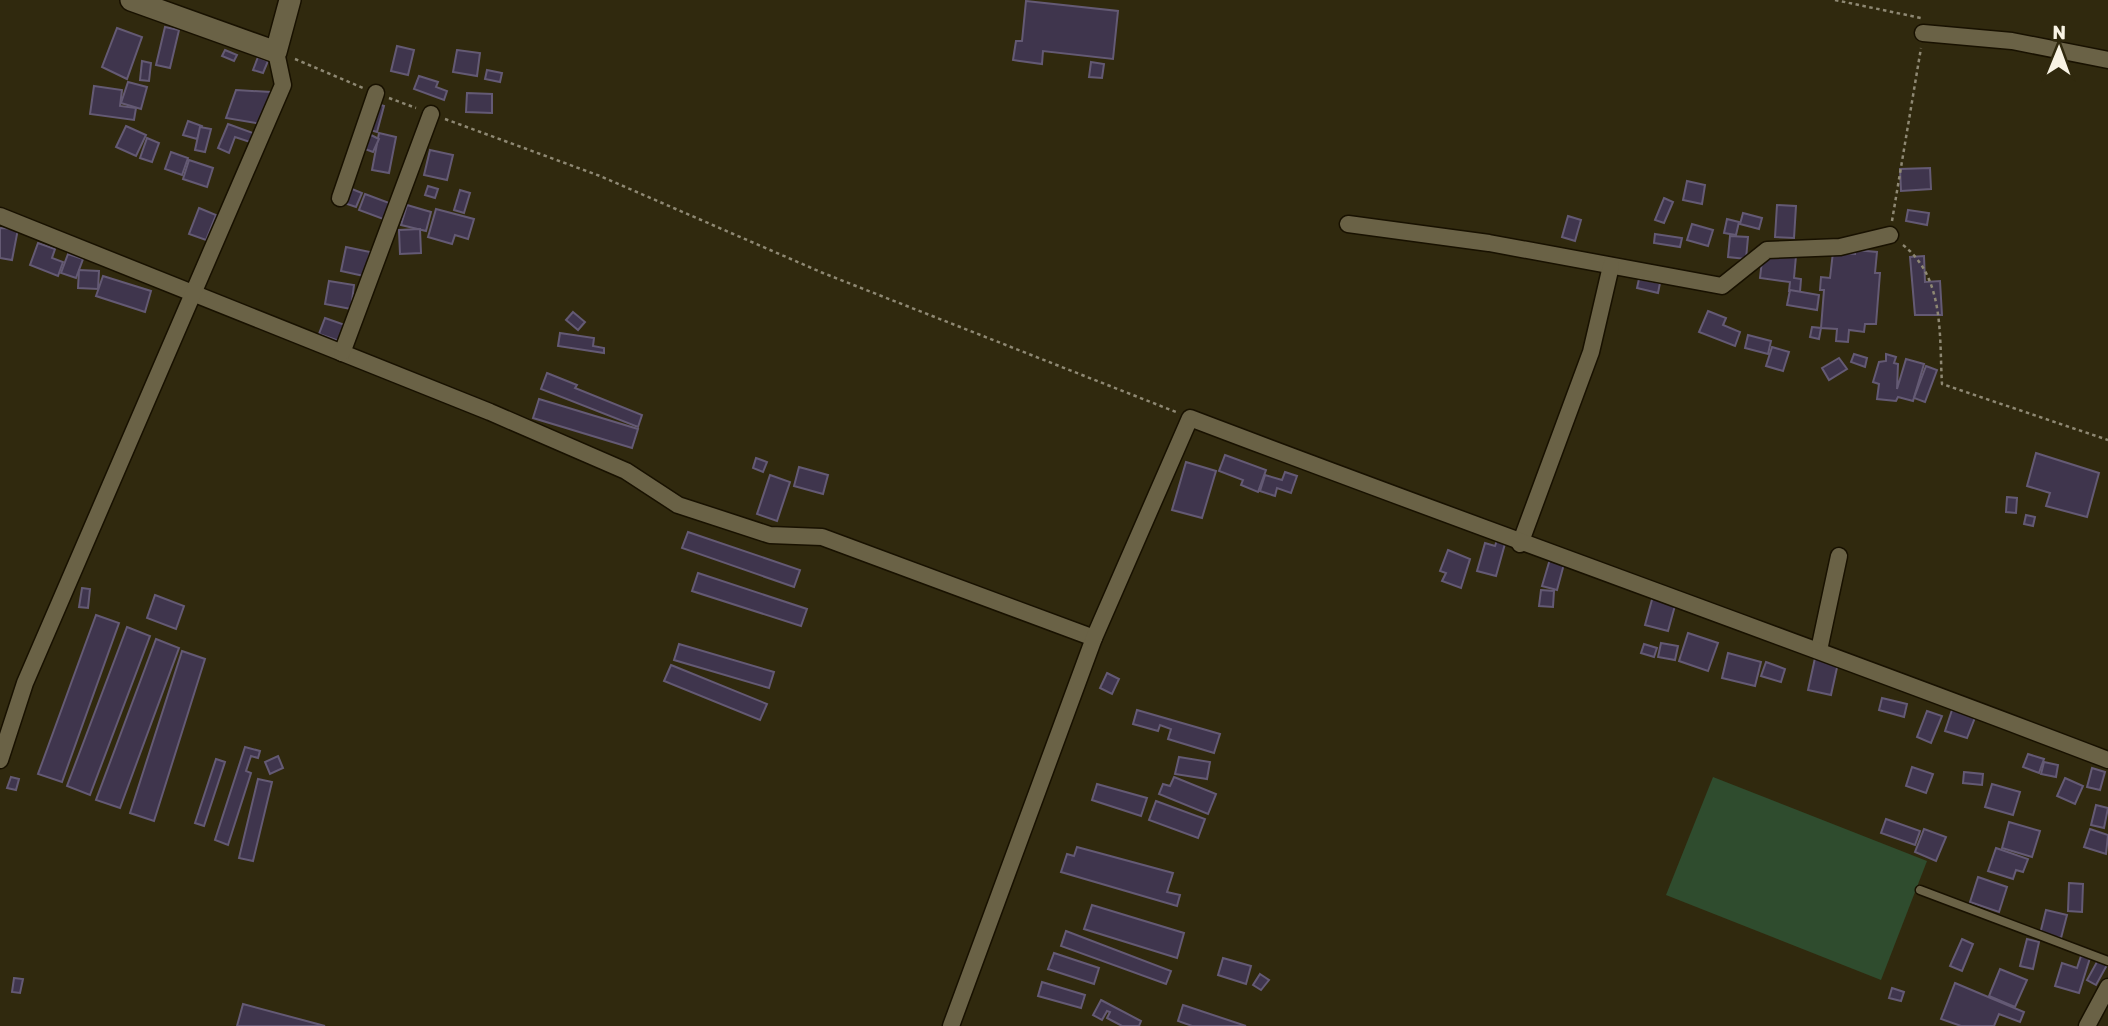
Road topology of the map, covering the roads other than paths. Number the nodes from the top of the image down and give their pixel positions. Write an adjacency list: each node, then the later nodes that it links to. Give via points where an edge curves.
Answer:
1 (131, 0): 4 (main road)
2 (290, 0): 4 (main road)
3 (1923, 33): 5 (street, via 2012,41)
4 (276, 51): 13 (street, via 284,85)
5 (2108, 60)
6 (376, 93): 8 (street)
7 (431, 114): 14 (street)
8 (340, 198)
9 (0, 216): 13 (street)
10 (1348, 224): 12 (street)
11 (1890, 235): 12 (street, via 1840,247 1767,250 1722,286)
12 (1611, 266): 15 (street, via 1591,352)
13 (191, 293): 14 (street); 19 (street, via 25,683)
14 (342, 353): 17 (street, via 626,471 678,505 770,535 822,537)
15 (1520, 544): 17 (street, via 1190,418); 18 (street)
16 (1839, 556): 18 (street)
17 (1094, 638): 24 (street)
18 (1819, 650): 20 (street)
19 (0, 760)
20 (2108, 760)
21 (1920, 890): 22 (lane)
22 (2108, 961)
23 (2108, 987): 25 (street)
24 (951, 1026)
25 (2087, 1026)

